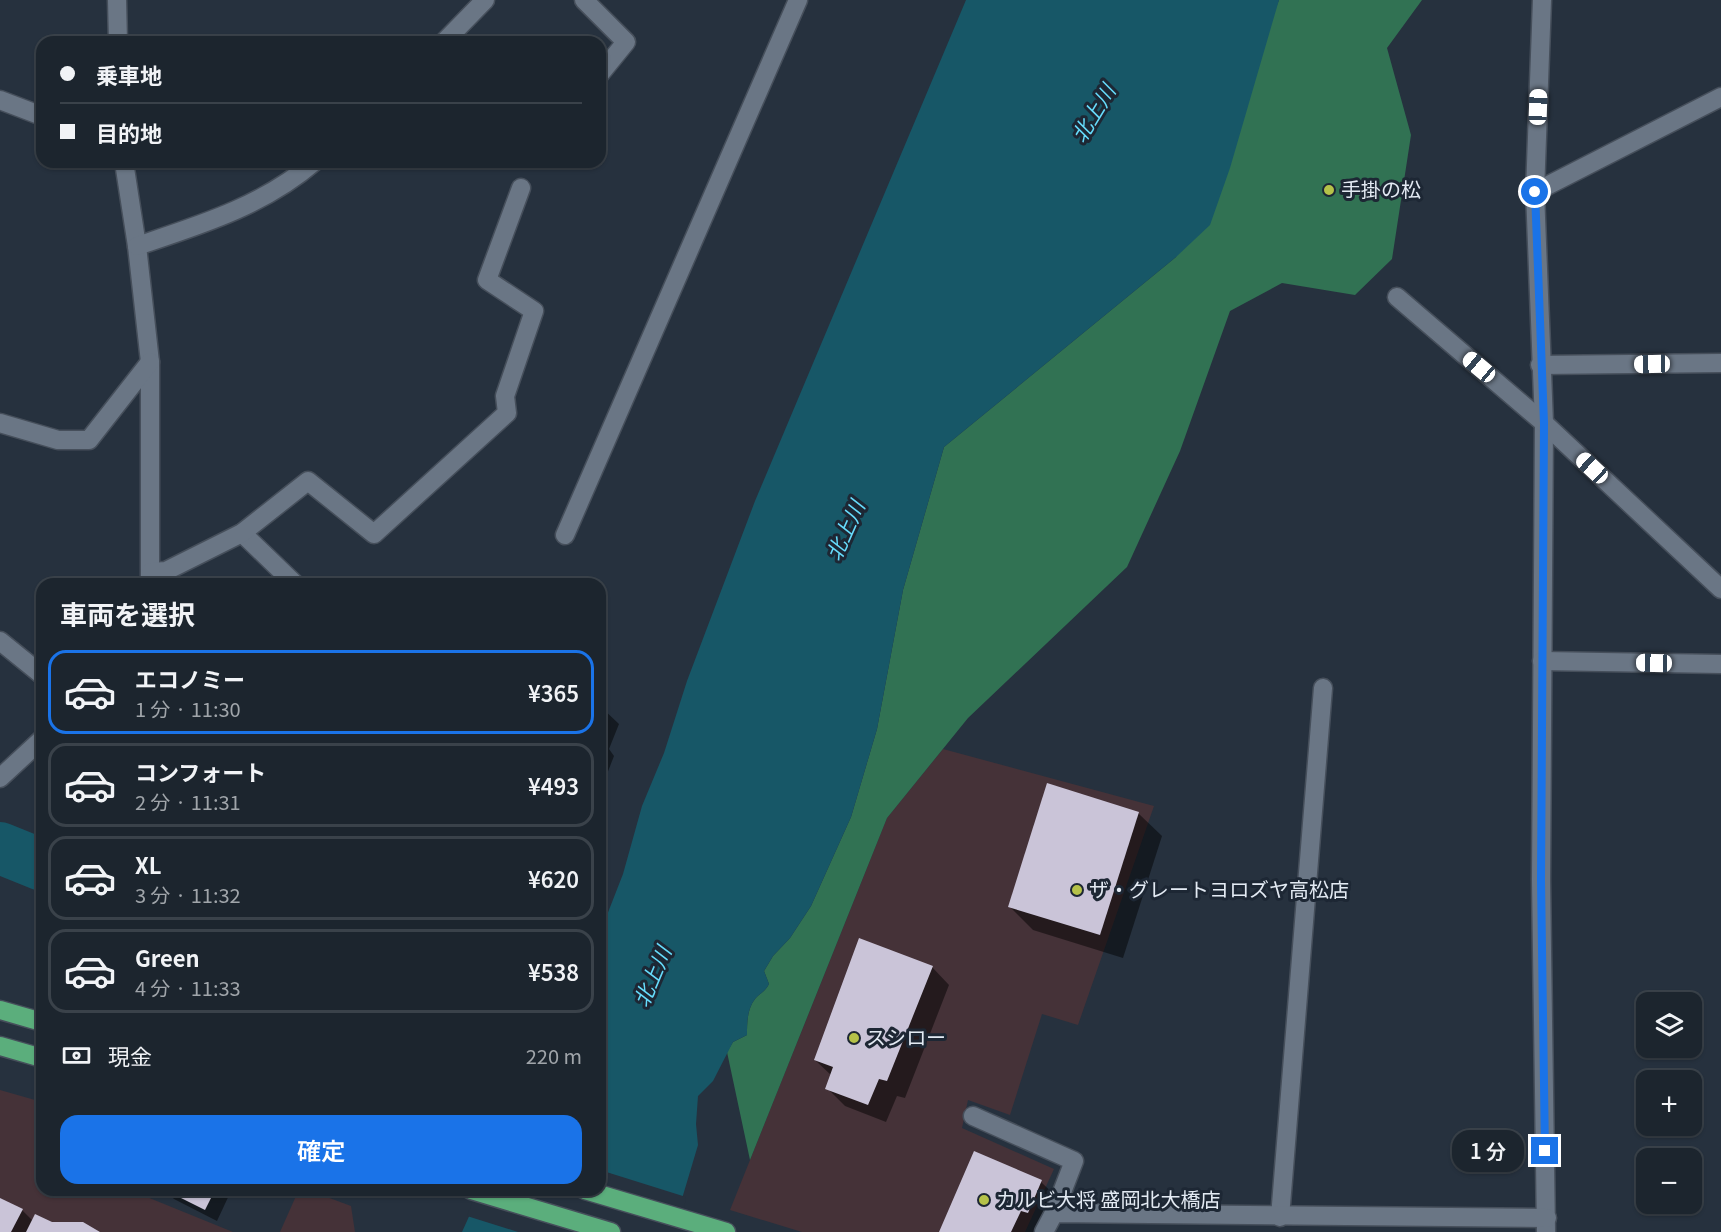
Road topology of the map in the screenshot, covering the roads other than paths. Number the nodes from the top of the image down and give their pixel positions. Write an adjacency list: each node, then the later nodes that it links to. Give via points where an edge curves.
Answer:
1 (117, 0): 6 (street)
2 (485, 0): 7 (street)
3 (584, 0): 8 (street, via 626,42)
4 (798, 0): 24 (street)
5 (1542, 0): 15 (street)
6 (118, 36)
7 (450, 36)
8 (606, 67)
9 (1721, 98): 15 (street)
10 (0, 100): 11 (street)
11 (36, 114)
12 (125, 168): 16 (street)
13 (307, 168): 16 (street, via 290,183 220,219)
14 (521, 188): 23 (street, via 487,280 534,311 505,396 507,413 374,534 308,481)
15 (1535, 192): 20 (street)
16 (137, 246): 18 (street)
17 (1397, 297): 22 (street)
18 (150, 362): 21 (street, via 88,440 58,440); 25 (street)
19 (1721, 363): 20 (street)
20 (1540, 365): 22 (street)
21 (0, 423)
22 (1544, 423): 27 (street); 29 (street)
23 (242, 533): 25 (street); 26 (street)
24 (565, 535)
25 (151, 578)
26 (289, 578)
27 (1721, 589)
28 (0, 641): 31 (street)
29 (1542, 661): 30 (street); 44 (street)
30 (1721, 664)
31 (36, 670)
32 (1323, 688): 43 (street)
33 (36, 745): 34 (street)
34 (0, 778)
35 (0, 1010): 36 (highway)
36 (36, 1020)
37 (0, 1046): 38 (highway)
38 (36, 1056)
39 (973, 1116): 42 (street, via 1074,1161)
40 (491, 1196): 45 (highway)
41 (605, 1196): 46 (highway)
42 (1054, 1213): 43 (street); 47 (street)
43 (1280, 1217): 44 (street)
44 (1546, 1225)
45 (611, 1232)
46 (725, 1232)
47 (1044, 1232)

